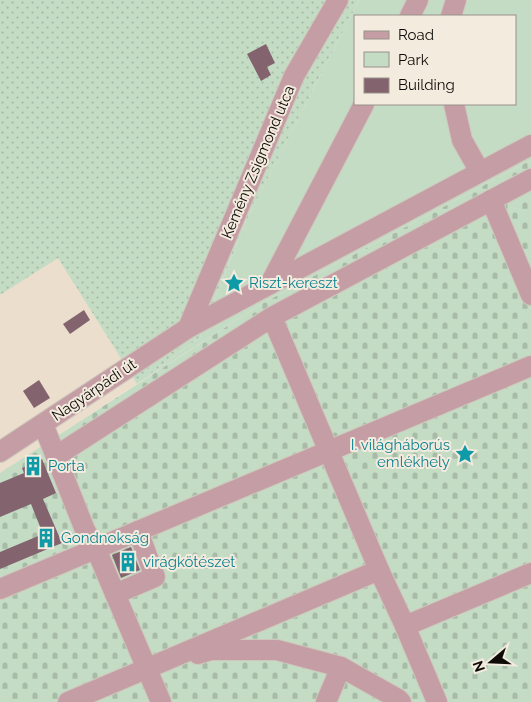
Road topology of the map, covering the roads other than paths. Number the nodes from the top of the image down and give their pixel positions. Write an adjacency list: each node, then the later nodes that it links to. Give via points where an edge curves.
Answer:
1 (338, 0): 15 (street, Kemény Zsigmond utca, via 294,76)
2 (418, 0): 4 (street)
3 (456, 0): 5 (street)
4 (410, 15)
5 (452, 15)
6 (363, 105): 12 (street)
7 (454, 105): 9 (street, via 462,140)
8 (531, 145): 9 (street, Nagyárpádi út)
9 (480, 172): 12 (street, Nagyárpádi út)
10 (531, 179): 11 (street)
11 (491, 200): 13 (street); 14 (street)
12 (270, 284): 15 (street, Nagyárpádi út)
13 (531, 295)
14 (272, 317): 18 (street); 20 (street)
15 (188, 328): 17 (street, Nagyárpádi út)
16 (531, 366): 18 (street)
17 (43, 424): 19 (street, Nagyárpádi út); 20 (street)
18 (329, 450): 21 (street); 23 (street)
19 (0, 452)
20 (56, 456): 22 (street, via 85,530)
21 (138, 531): 22 (street); 26 (street, via 155,577)
22 (96, 549): 25 (street); 26 (street)
23 (379, 570): 27 (street); 29 (street)
24 (531, 573): 27 (street)
25 (0, 589)
26 (115, 594): 29 (street)
27 (404, 626): 35 (street)
28 (341, 667): 29 (street, via 277,650 211,650); 33 (street); 34 (street)
29 (147, 668): 30 (street); 31 (street); 32 (street)
30 (68, 702)
31 (90, 702)
32 (161, 702)
33 (326, 702)
34 (401, 702)
35 (437, 702)

